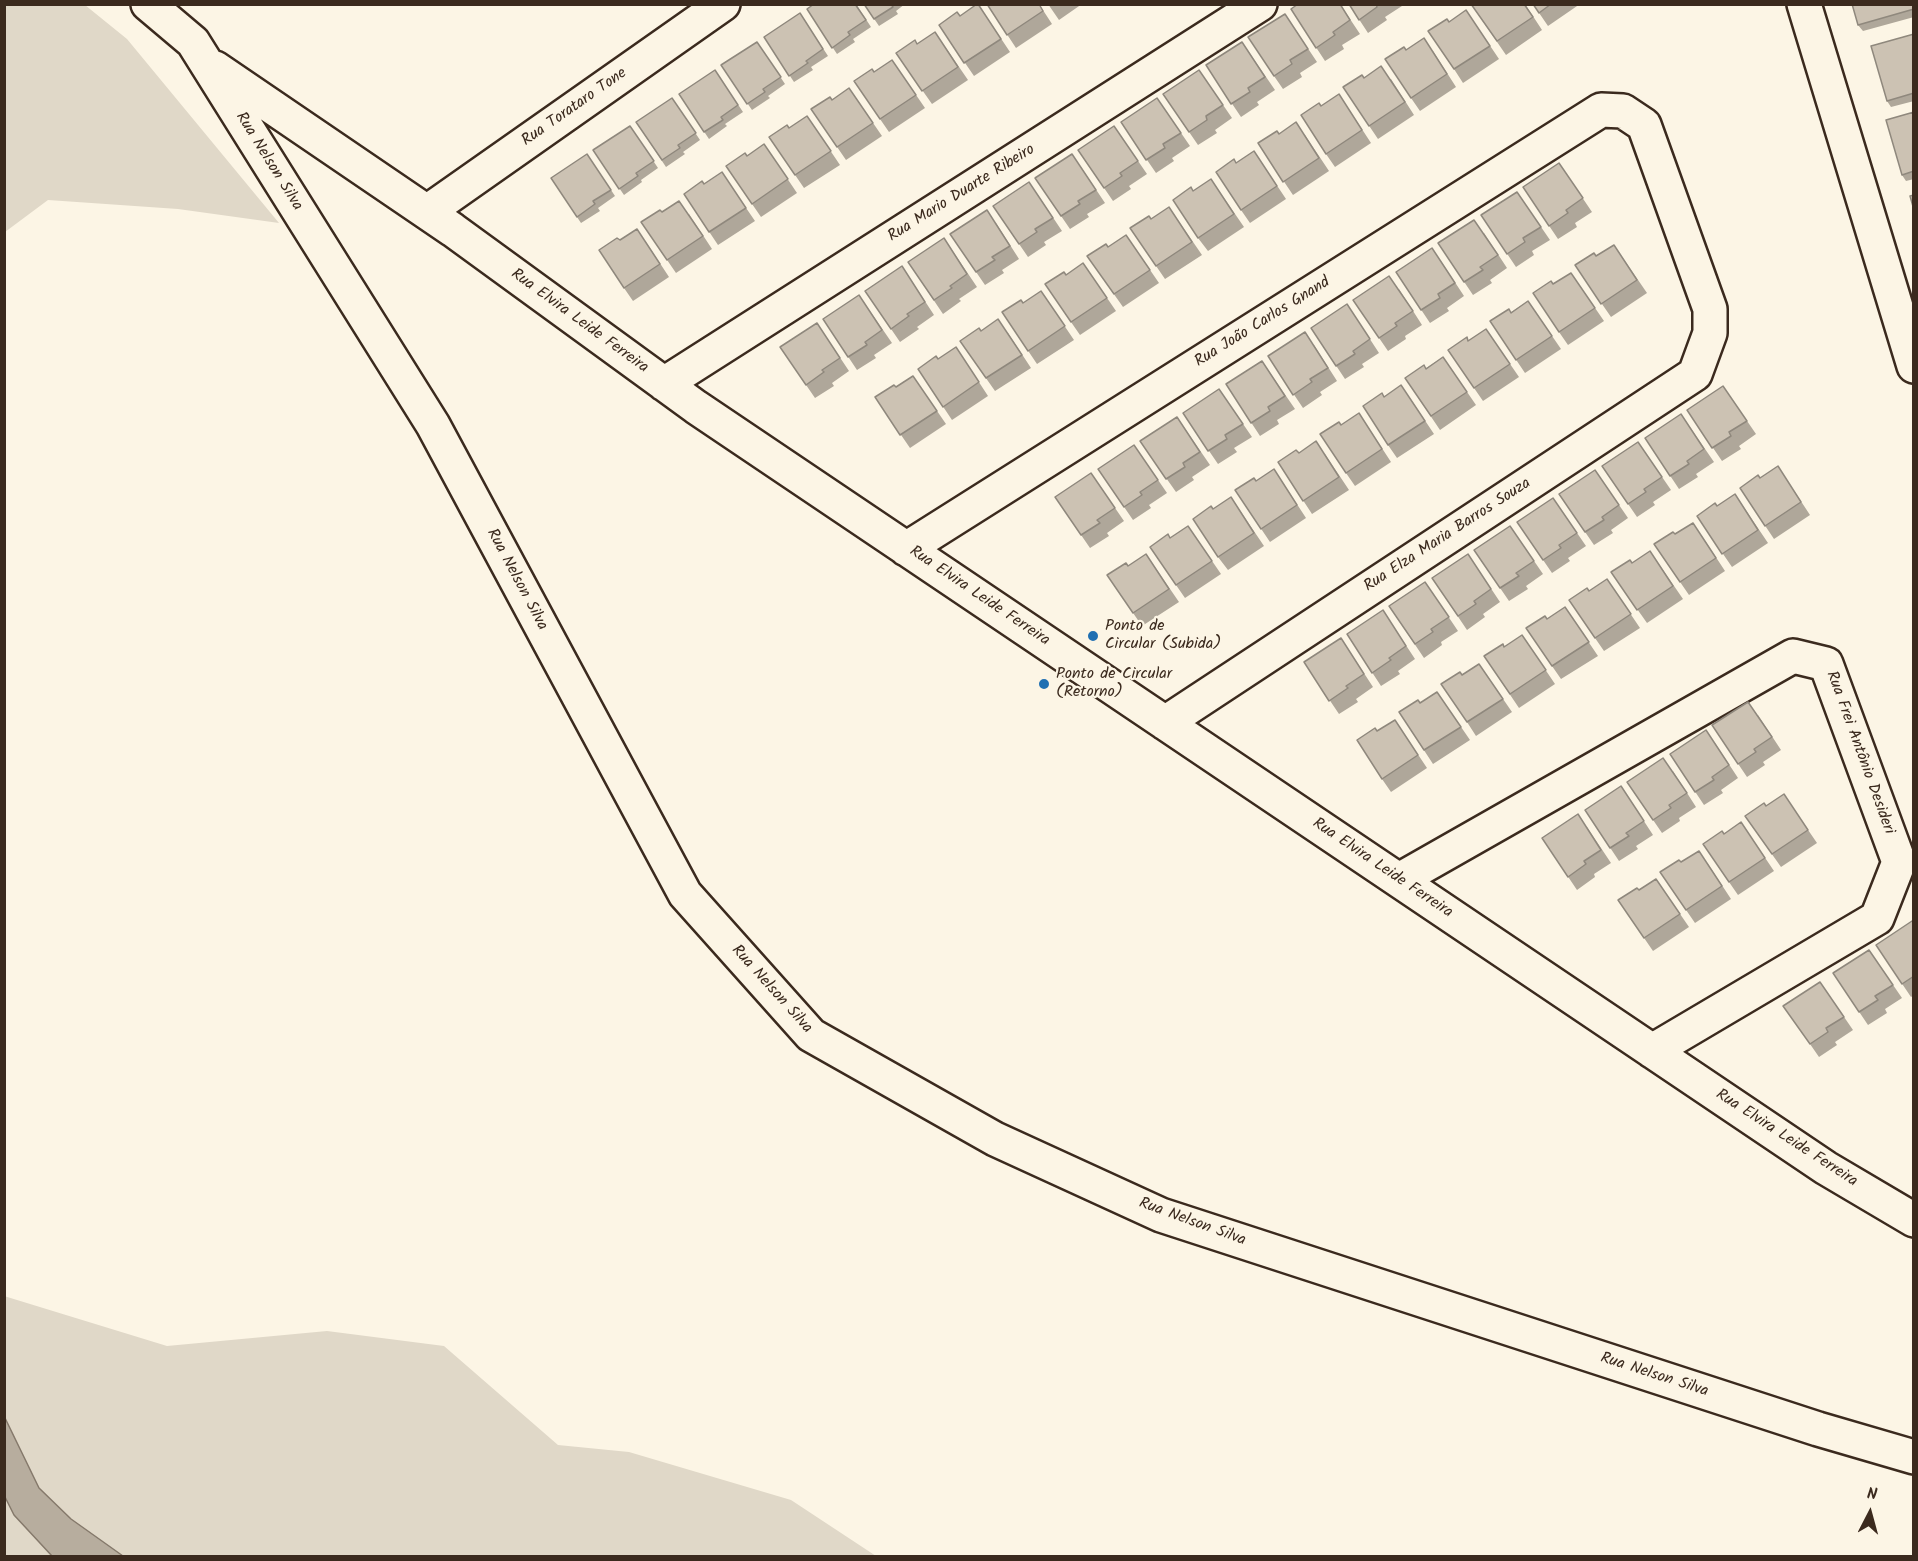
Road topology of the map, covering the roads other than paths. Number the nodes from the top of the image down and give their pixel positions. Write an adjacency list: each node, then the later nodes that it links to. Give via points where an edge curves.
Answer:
1 (148, 4): 5 (street, Rua Nelson Silva, via 193,42)
2 (723, 4): 7 (street, Rua Torataro Tone)
3 (1260, 4): 9 (street, Rua Mario Duarte Ribeiro)
4 (1804, 4): 8 (street)
5 (204, 60): 7 (street, Rua Elvira Leide Ferreira); 15 (street, Rua Nelson Silva, via 433,425 685,894 811,1035 995,1139 1161,1215 1807,1426)
6 (1623, 111): 10 (street, Rua João Carlos Gnand, via 1601,110); 11 (street, Rua Elza Maria Barros Souza, via 1644,125 1710,309 1710,333 1695,374)
7 (427, 212): 9 (street, Rua Elvira Leide Ferreira)
8 (1914, 366)
9 (664, 384): 10 (street, Rua Elvira Leide Ferreira)
10 (906, 549): 11 (street, Rua Elvira Leide Ferreira)
11 (1165, 723): 12 (street, Rua Elvira Leide Ferreira)
12 (1399, 880): 13 (street, Rua Elvira Leide Ferreira); 13 (street, Rua Frei Antônio Desideri, via 1793,656 1826,664 1899,862 1877,918)
13 (1652, 1051): 14 (street, Rua Elvira Leide Ferreira, via 1826,1168)
14 (1914, 1220)
15 (1914, 1457)

